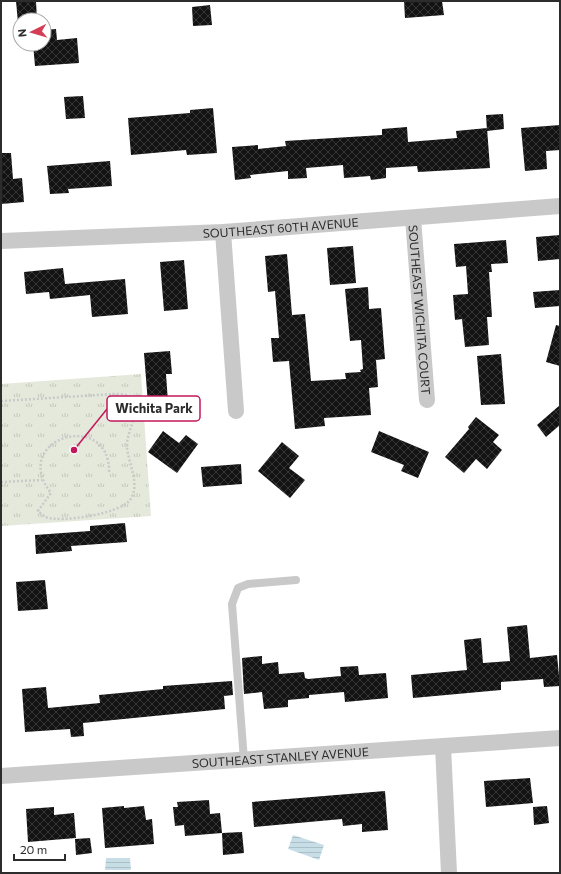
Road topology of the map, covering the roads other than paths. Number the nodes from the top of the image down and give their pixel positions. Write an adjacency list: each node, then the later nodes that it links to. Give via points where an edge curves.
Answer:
1 (560, 206): 2 (street, SOUTHEAST 60TH AVENUE)
2 (413, 218): 3 (street, SOUTHEAST 60TH AVENUE); 5 (street, SOUTHEAST WICHITA COURT)
3 (223, 232): 4 (street, SOUTHEAST 60TH AVENUE); 6 (street)
4 (1, 241)
5 (427, 400)
6 (236, 411)
7 (296, 580): 10 (lane, via 248,584 238,588 234,595 232,604)
8 (560, 738): 9 (street, SOUTHEAST STANLEY AVENUE)
9 (443, 746): 10 (street, SOUTHEAST STANLEY AVENUE); 12 (street)
10 (244, 760): 11 (street, SOUTHEAST STANLEY AVENUE)
11 (1, 776)
12 (449, 873)

